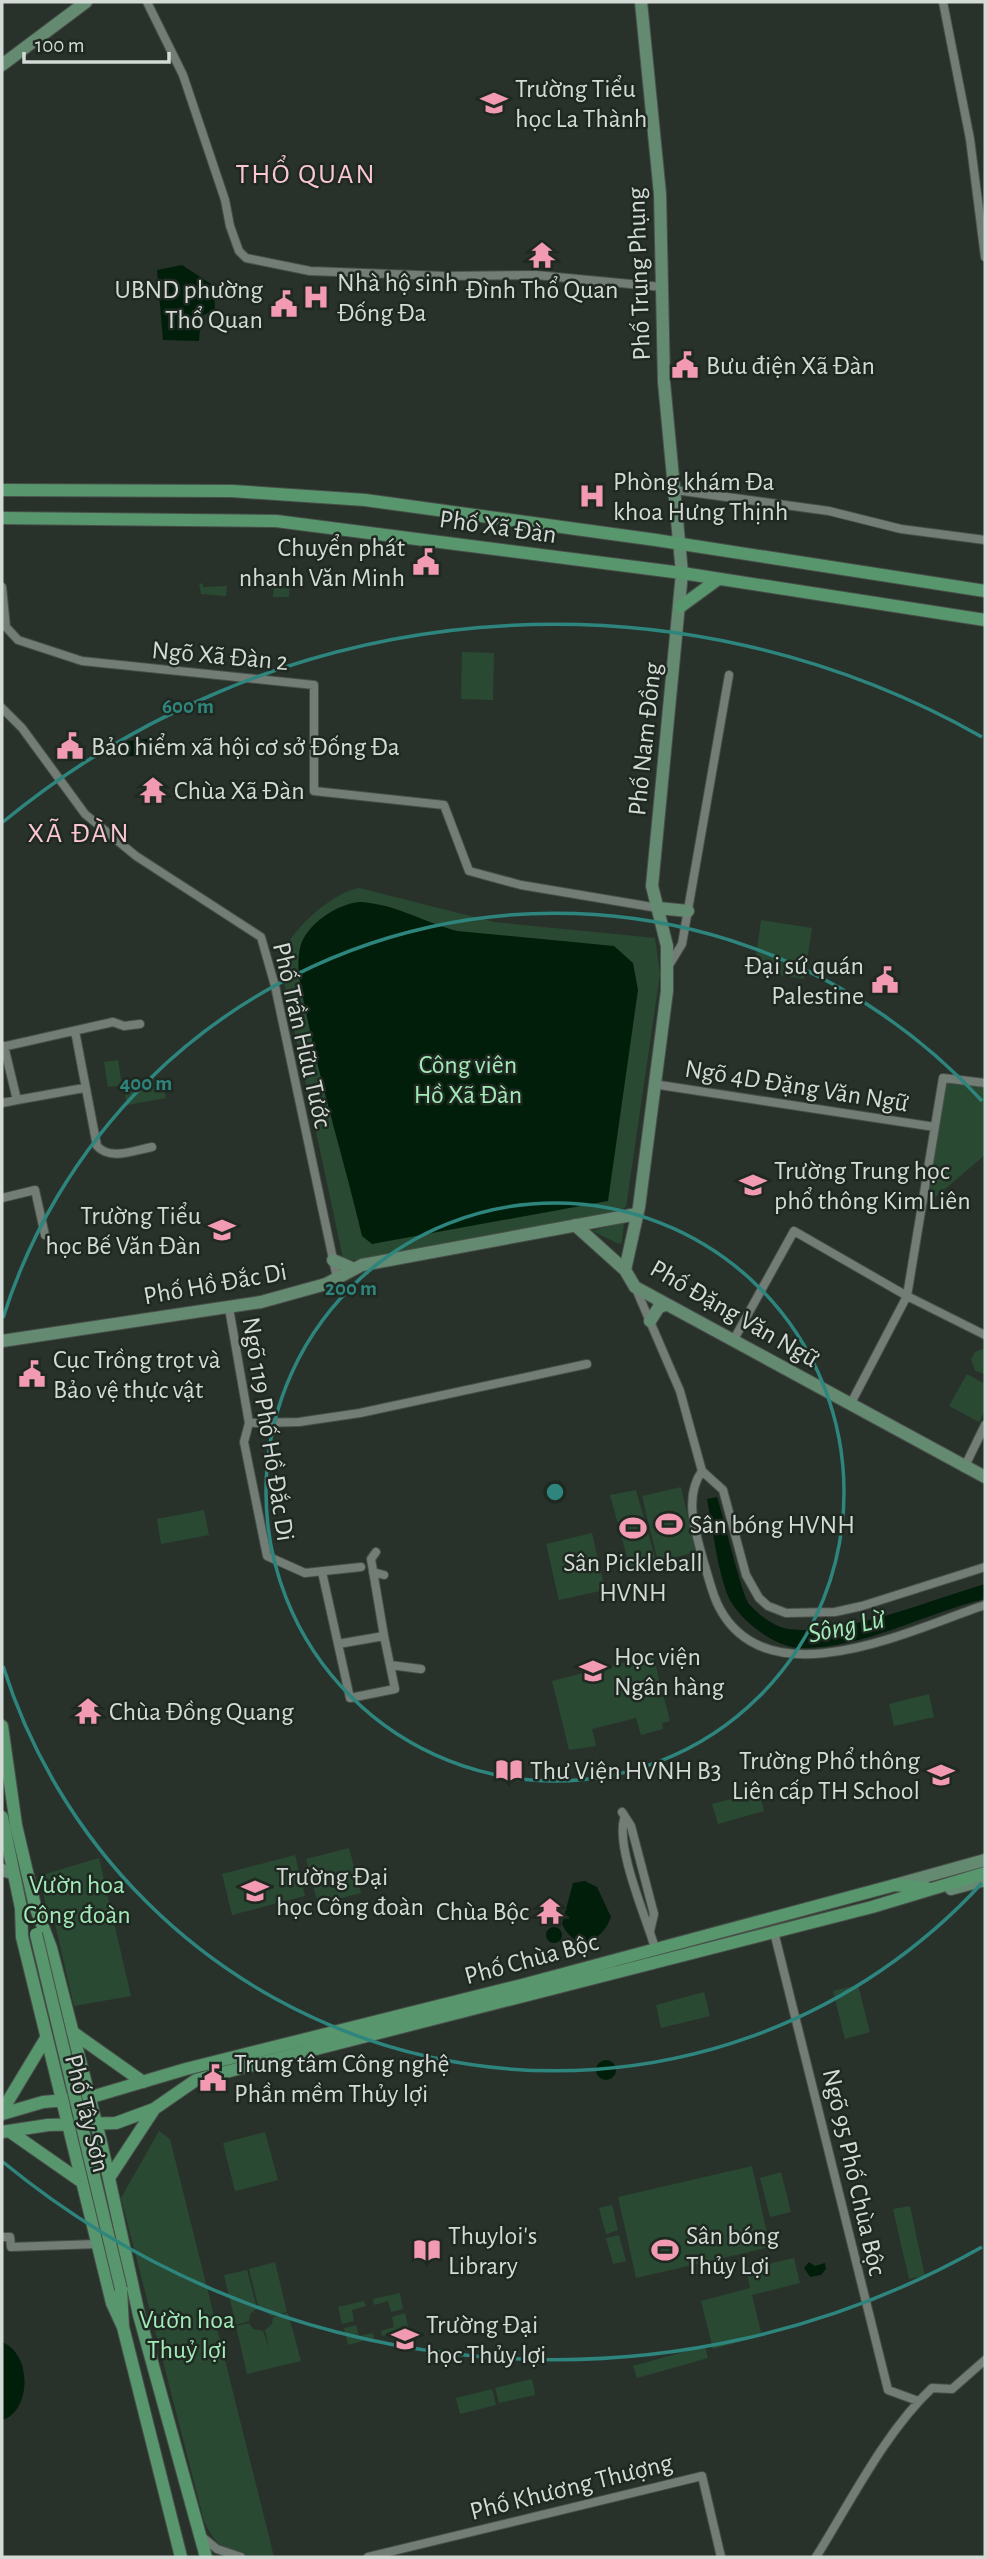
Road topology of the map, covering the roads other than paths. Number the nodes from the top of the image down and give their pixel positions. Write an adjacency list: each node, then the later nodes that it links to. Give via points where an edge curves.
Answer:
1 (86, 2): 5 (street)
2 (147, 2): 7 (street, via 183,75 230,226 246,258 310,271 536,275)
3 (641, 2): 7 (street, Phố Trung Phụng, via 660,194)
4 (943, 2): 6 (street, via 970,139)
5 (2, 65)
6 (985, 257)
7 (662, 287): 9 (street, Phố Trung Phụng, via 664,382)
8 (2, 490): 10 (main road, Phố Xã Đàn)
9 (675, 490): 13 (street, via 829,511 901,529); 14 (street, Phố Trung Phụng)
10 (27, 491): 11 (main road); 14 (main road, Phố Xã Đàn, via 218,491 334,497)
11 (27, 517): 12 (main road, Phố Xã Đàn); 15 (main road, Phố Xã Đàn, via 276,521)
12 (2, 518)
13 (985, 540)
14 (680, 544): 15 (street, Phố Trung Phụng); 18 (main road, Phố Xã Đàn)
15 (682, 573): 16 (main road, Phố Xã Đàn); 19 (street, Phố Nam Đồng)
16 (718, 580): 19 (main road); 20 (main road, Phố Xã Đàn)
17 (2, 587): 23 (street, Ngõ Xã Đàn 2, via 6,627 18,640 82,661 314,685 314,791 444,805 469,871 521,885)
18 (985, 591)
19 (680, 607): 23 (street, Phố Nam Đồng, via 652,886)
20 (985, 620)
21 (729, 675): 24 (street, Phố Đặng Văn Ngữ)
22 (2, 708): 40 (street, Phố Trần Hữu Tước, via 22,727 85,814 136,856 261,937)
23 (658, 908): 24 (street); 25 (street, Phố Đặng Văn Ngữ)
24 (688, 911): 25 (street, Phố Đặng Văn Ngữ, via 682,944)
25 (668, 967): 30 (street, Phố Đặng Văn Ngữ)
26 (140, 1024): 27 (street, via 113,1022)
27 (75, 1031): 28 (street); 31 (street)
28 (3, 1047): 32 (street)
29 (985, 1083): 34 (street, via 943,1078)
30 (653, 1084): 34 (street, Ngõ 4D Đặng Văn Ngữ); 37 (street, Phố Đặng Văn Ngữ)
31 (84, 1088): 32 (street); 35 (street, via 97,1146 103,1152)
32 (17, 1100): 33 (street)
33 (2, 1103)
34 (935, 1127): 45 (street)
35 (152, 1147)
36 (2, 1198): 39 (street, via 35,1190)
37 (637, 1214): 38 (street, Phố Hồ Đắc Di); 42 (street, Phố Đặng Văn Ngữ)
38 (575, 1225): 41 (street, Phố Hồ Đắc Di); 42 (street)
39 (45, 1235)
40 (333, 1259): 41 (street); 43 (street, Phố Trần Hữu Tước)
41 (352, 1268): 43 (street, Phố Hồ Đắc Di)
42 (625, 1270): 44 (street, Phố Đặng Văn Ngữ)
43 (337, 1278): 47 (street, Phố Hồ Đắc Di)
44 (635, 1287): 46 (street, Phố Đặng Văn Ngữ); 48 (street)
45 (907, 1296): 49 (street); 51 (street, via 794,1231); 53 (street)
46 (665, 1305): 48 (street); 51 (street, Phố Đặng Văn Ngữ)
47 (229, 1308): 50 (street, Phố Hồ Đắc Di); 54 (street, Ngõ 119 Phố Hồ Đắc Di)
48 (650, 1321): 57 (street, via 680,1391)
49 (985, 1335)
50 (2, 1341)
51 (733, 1341): 53 (street, Phố Đặng Văn Ngữ)
52 (587, 1364): 54 (street, via 360,1413)
53 (850, 1405): 56 (street, Phố Đặng Văn Ngữ)
54 (249, 1423): 63 (street, Ngõ 119 Phố Hồ Đắc Di, via 244,1442 267,1556 305,1573)
55 (985, 1426): 56 (street)
56 (964, 1468): 58 (street, Phố Đặng Văn Ngữ)
57 (702, 1471): 61 (street, via 723,1490 752,1587 768,1606 786,1613 862,1606); 65 (street, via 691,1497 713,1594 731,1624 764,1647 804,1654 848,1651)
58 (985, 1477)
59 (376, 1552): 62 (street, via 371,1559)
60 (360, 1567): 63 (street)
61 (985, 1567)
62 (373, 1572): 64 (street); 66 (street)
63 (322, 1573): 67 (street)
64 (384, 1575)
65 (985, 1605)
66 (384, 1636): 67 (street); 68 (street)
67 (338, 1644): 68 (street, via 350,1698 395,1689)
68 (390, 1665): 69 (street)
69 (421, 1669)
70 (2, 1726): 71 (main road, Phố Tây Sơn)
71 (4, 1760): 82 (main road, Phố Tây Sơn)
72 (2, 1818): 76 (main road, Phố Tây Sơn)
73 (640, 1859): 75 (street); 75 (street, via 623,1815 621,1829); 84 (street, via 654,1914)
74 (985, 1860): 79 (street, Phố Chùa Bộc)
75 (629, 1863): 84 (street)
76 (7, 1872): 83 (main road, Phố Tây Sơn)
77 (985, 1873): 80 (main road)
78 (985, 1880): 81 (street, Phố Chùa Bộc)
79 (895, 1885): 80 (main road); 87 (main road, Phố Chùa Bộc)
80 (930, 1888): 81 (main road)
81 (900, 1900): 85 (main road, Phố Chùa Bộc)
82 (35, 1906): 86 (main road, Phố Tây Sơn); 88 (main road, Phố Tây Sơn)
83 (21, 1908): 86 (main road, Phố Tây Sơn); 89 (main road, Phố Tây Sơn, via 22,1937)
84 (650, 1931): 87 (street)
85 (774, 1932): 87 (main road, Phố Chùa Bộc); 110 (street, Ngõ 95 Phố Chùa Bộc, via 887,2390)
86 (36, 1934): 106 (main road, bridge)
87 (656, 1954): 92 (main road, Phố Chùa Bộc); 95 (main road, Phố Chùa Bộc, via 535,1996 196,2080)
88 (71, 2031): 91 (main road, Phố Tây Sơn); 92 (main road)
89 (46, 2038): 90 (main road, Phố Tây Sơn); 96 (main road)
90 (50, 2059): 91 (main road, via 66,2068); 94 (main road, Phố Tây Sơn)
91 (78, 2059): 93 (main road, Phố Tây Sơn)
92 (143, 2082): 93 (main road, Phố Chùa Bộc)
93 (88, 2098): 94 (main road, Phố Chùa Bộc); 98 (main road, Phố Tây Sơn)
94 (60, 2100): 96 (main road, Phố Chùa Bộc); 97 (main road, Phố Tây Sơn)
95 (154, 2109): 98 (main road, Phố Chùa Bộc, via 116,2123); 102 (main road)
96 (2, 2112)
97 (66, 2124): 98 (main road, Phố Chùa Bộc); 99 (main road, Phố Chùa Bộc); 101 (main road, Phố Tây Sơn)
98 (96, 2124): 100 (main road, Phố Tây Sơn)
99 (6, 2132): 103 (main road)
100 (104, 2157): 101 (main road, via 85,2156); 102 (main road, Phố Tây Sơn)
101 (77, 2165): 103 (main road, Phố Tây Sơn)
102 (109, 2178): 107 (main road, Phố Tây Sơn)
103 (82, 2182): 105 (main road, Phố Tây Sơn)
104 (2, 2237): 105 (street, via 10,2237 11,2247)
105 (97, 2244): 108 (main road, Phố Tây Sơn)
106 (121, 2288): 107 (main road, Phố Tây Sơn); 108 (main road, Phố Tây Sơn)
107 (139, 2315): 111 (main road, Phố Tây Sơn)
108 (123, 2327): 112 (main road, Phố Tây Sơn)
109 (985, 2360): 110 (street, via 952,2389 932,2388)
110 (918, 2401): 117 (street)
111 (198, 2534): 113 (main road, Phố Tây Sơn); 114 (street, via 217,2549)
112 (181, 2557)
113 (206, 2557)
114 (241, 2557)
115 (368, 2557): 116 (street, Phố Khương Thượng, via 702,2476)
116 (721, 2557)
117 (816, 2557)

